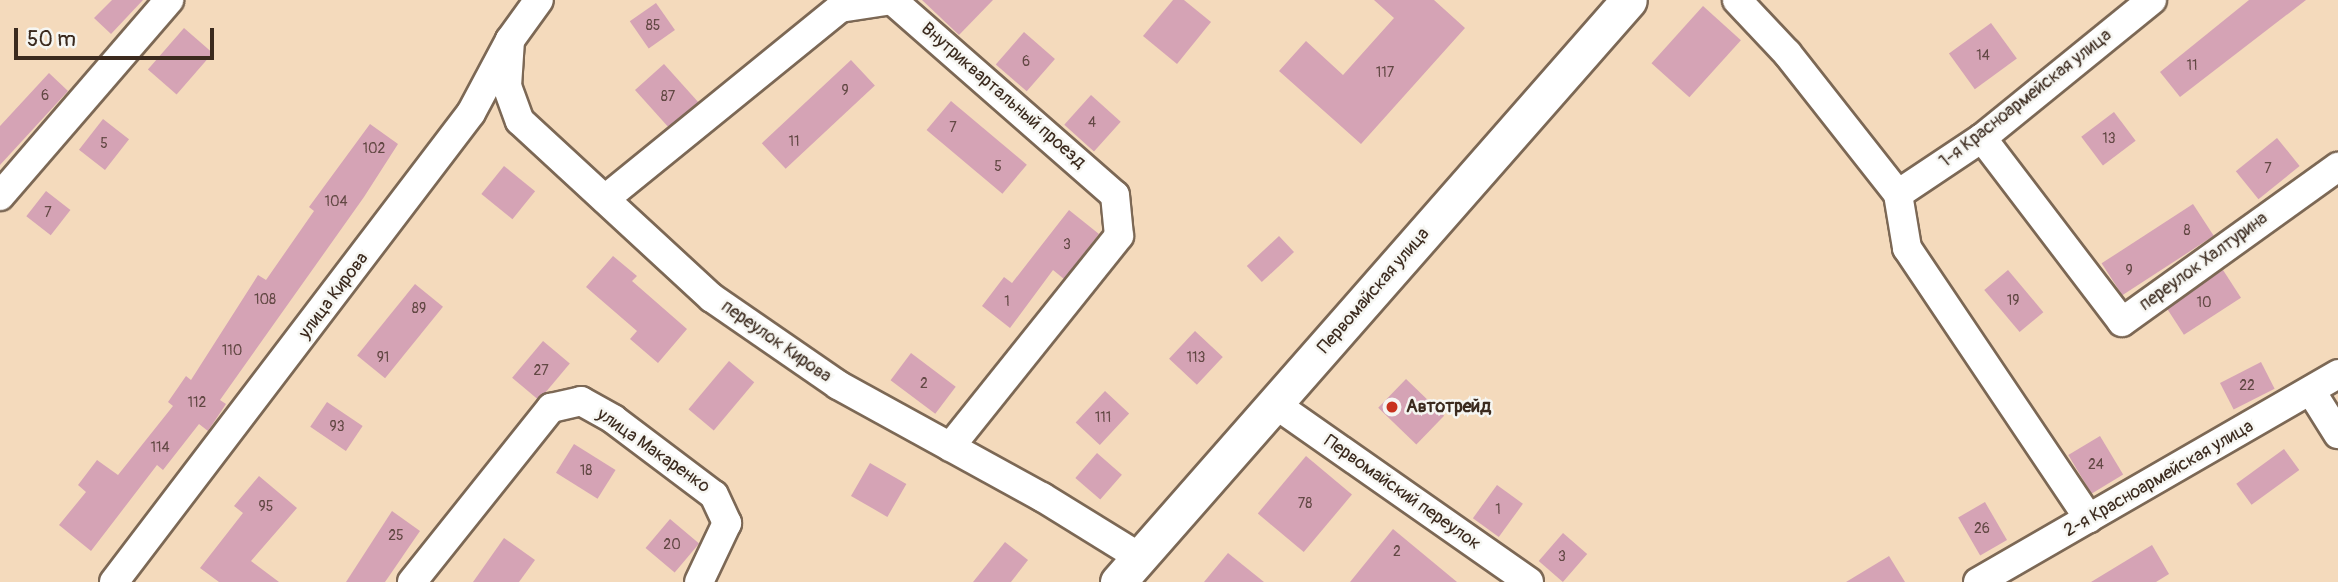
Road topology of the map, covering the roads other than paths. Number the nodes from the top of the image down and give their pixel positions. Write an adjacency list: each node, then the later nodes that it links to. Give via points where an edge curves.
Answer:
1 (169, 0): 10 (street)
2 (539, 0): 6 (street, улица Кирова)
3 (1629, 0): 14 (main road, Первомайская улица)
4 (1737, 0): 9 (street, via 1787,53)
5 (2152, 0): 7 (street, 1-я Красноармейская улица)
6 (510, 40): 11 (street, переулок Кирова, via 507,86 520,121); 20 (street, улица Кирова, via 471,113)
7 (1982, 138): 8 (street, переулок Халтурина, via 2122,322); 9 (street, 1-я Красноармейская улица)
8 (2338, 167)
9 (1898, 194): 17 (street, via 1907,248)
10 (0, 197)
11 (604, 199): 16 (street, переулок Кирова, via 712,298 838,385); 16 (street, Внутриквартальный проезд, via 839,8 892,0 1115,195 1119,236)
12 (2338, 374): 13 (street, 2-я Красноармейская улица)
13 (2311, 391): 15 (street); 17 (street, 2-я Красноармейская улица)
14 (1275, 404): 18 (main road, Первомайская улица); 23 (street, Первомайский переулок)
15 (2338, 434)
16 (950, 447): 18 (street, переулок Кирова)
17 (2089, 519): 19 (street, 2-я Красноармейская улица)
18 (1129, 570)
19 (1991, 579)
20 (114, 582)
21 (412, 582): 22 (street, улица Макаренко, via 551,408 581,401 613,419 714,495 727,523)
22 (699, 582)
23 (1530, 582)

